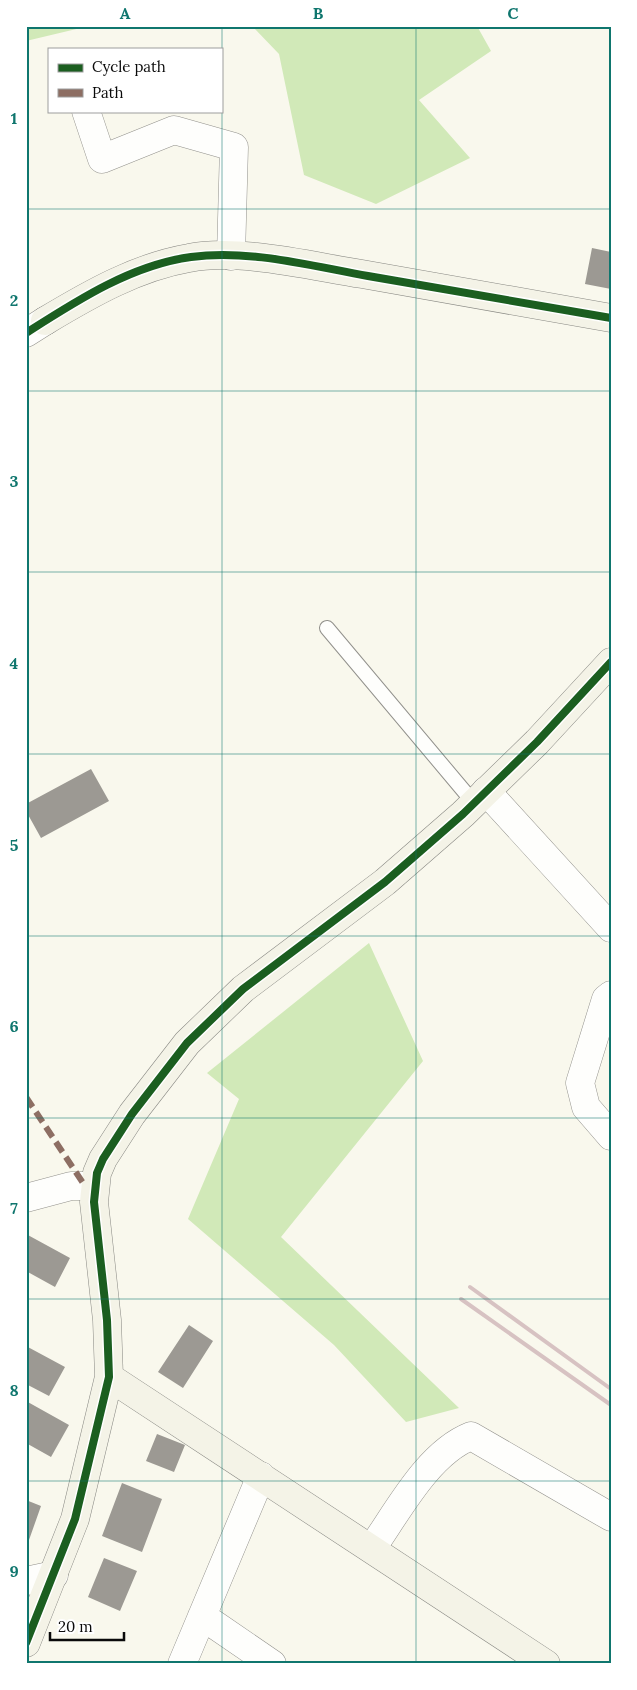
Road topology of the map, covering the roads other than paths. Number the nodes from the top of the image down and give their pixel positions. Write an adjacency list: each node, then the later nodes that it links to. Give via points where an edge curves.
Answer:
1 (86, 112): 2 (street, via 102,158 174,130 234,147)
2 (231, 256): 3 (street, via 294,263); 4 (street, via 190,257 144,270 95,291)
3 (611, 318)
4 (36, 327)
5 (327, 628): 7 (lane)
6 (611, 662): 7 (street, via 537,742)
7 (480, 797): 8 (street); 11 (street, via 385,882 243,989 186,1043 132,1114 103,1159)
8 (611, 928)
9 (611, 995): 10 (street, via 606,999 580,1084 586,1107)
10 (611, 1136)
11 (94, 1186): 12 (street, via 71,1186); 13 (street)
12 (26, 1198)
13 (109, 1377): 14 (street); 17 (street, via 75,1519)
14 (261, 1476): 16 (street); 19 (street)
15 (611, 1517): 16 (street, via 471,1436 457,1442 432,1463)
16 (372, 1548): 23 (street)
17 (54, 1576): 18 (street); 20 (street)
18 (26, 1581)
19 (202, 1616): 21 (street); 22 (street)
20 (26, 1643)
21 (182, 1664)
22 (272, 1664)
23 (546, 1664)

